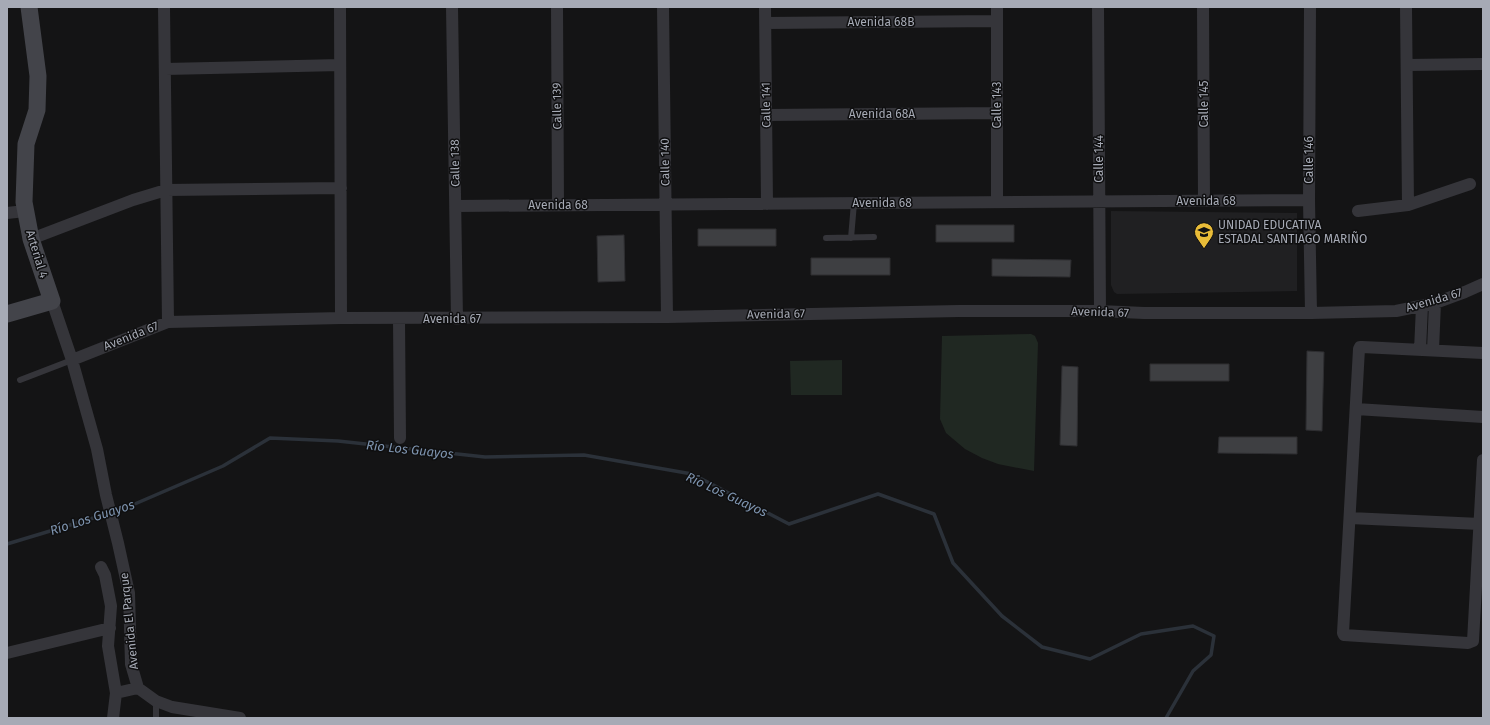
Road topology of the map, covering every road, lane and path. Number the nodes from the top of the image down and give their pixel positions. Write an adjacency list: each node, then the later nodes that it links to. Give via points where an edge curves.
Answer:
1 (29, 7): 34 (street, Arterial 4, via 38,76 37,110 26,144)
2 (164, 7): 18 (street)
3 (340, 7): 16 (street)
4 (452, 7): 32 (street, Calle 138)
5 (556, 7): 33 (street, Calle 139)
6 (663, 7): 31 (street, Calle 140)
7 (765, 7): 14 (street, Calle 141)
8 (997, 7): 13 (street, Calle 143)
9 (1098, 7): 27 (street, Calle 144)
10 (1203, 7): 25 (street, Calle 145)
11 (1310, 7): 24 (street, Calle 146)
12 (1406, 7): 17 (street)
13 (997, 21): 14 (street, Avenida 68B); 19 (street, Calle 143)
14 (766, 23): 20 (street, Calle 141)
15 (1483, 64): 17 (street)
16 (340, 65): 18 (street); 22 (street)
17 (1407, 65): 30 (street)
18 (165, 69): 23 (street)
19 (997, 113): 20 (street, Avenida 68A); 26 (street, Calle 143)
20 (767, 115): 29 (street, Calle 141)
21 (1470, 184): 30 (street)
22 (341, 188): 23 (street); 49 (street)
23 (166, 190): 40 (street); 52 (street)
24 (1309, 200): 25 (street, Avenida 68); 46 (street, Calle 146)
25 (1204, 201): 27 (street, Avenida 68)
26 (997, 202): 27 (street, Avenida 68); 28 (street, Avenida 68)
27 (1099, 202): 45 (street, Calle 144)
28 (854, 203): 29 (street, Avenida 68); 39 (lane)
29 (768, 204): 31 (street, Avenida 68)
30 (1408, 204): 35 (street)
31 (666, 205): 33 (street, Avenida 68); 48 (street, Calle 140)
32 (456, 206): 33 (street, Avenida 68); 51 (street, Calle 138)
33 (558, 206)
34 (25, 211): 36 (street); 40 (street, Arterial 4)
35 (1358, 211)
36 (7, 213)
37 (874, 237): 39 (lane)
38 (826, 238): 39 (lane)
39 (851, 238)
40 (31, 239): 42 (street, Arterial 4)
41 (1483, 284): 43 (street, Avenida 67)
42 (52, 301): 47 (street); 56 (street, Arterial 4)
43 (1435, 303): 44 (street, Avenida 67); 54 (street)
44 (1422, 306): 46 (street, Avenida 67, via 1396,311); 53 (street)
45 (1100, 311): 46 (street, Avenida 67); 48 (street, Avenida 67, via 951,311)
46 (1311, 313)
47 (7, 314)
48 (667, 317): 51 (street, Avenida 67)
49 (341, 318): 50 (street, Avenida 67); 52 (street, Avenida 67)
50 (399, 319): 51 (street, Avenida 67); 60 (street)
51 (457, 319)
52 (168, 322): 56 (street, Avenida 67)
53 (1420, 350): 54 (street); 58 (street, via 1360,347)
54 (1433, 350): 55 (street)
55 (1483, 353)
56 (72, 360): 57 (lane); 62 (street, Arterial 4, via 97,449)
57 (20, 380)
58 (1356, 409): 59 (street); 63 (street)
59 (1483, 417)
60 (400, 438)
61 (1483, 460): 64 (street)
62 (106, 495): 68 (street, Avenida El Parque, via 129,593 131,664)
63 (1350, 518): 64 (street); 64 (street, via 1344,635 1468,644 1473,641 1474,635)
64 (1480, 524)
65 (101, 567): 66 (street, via 111,606)
66 (110, 628): 67 (street); 69 (street, via 108,646)
67 (7, 653)
68 (138, 688): 69 (street); 70 (street)
69 (116, 693): 71 (street)
70 (156, 701): 72 (lane); 73 (street)
71 (113, 718)
72 (156, 718)
73 (240, 718)

